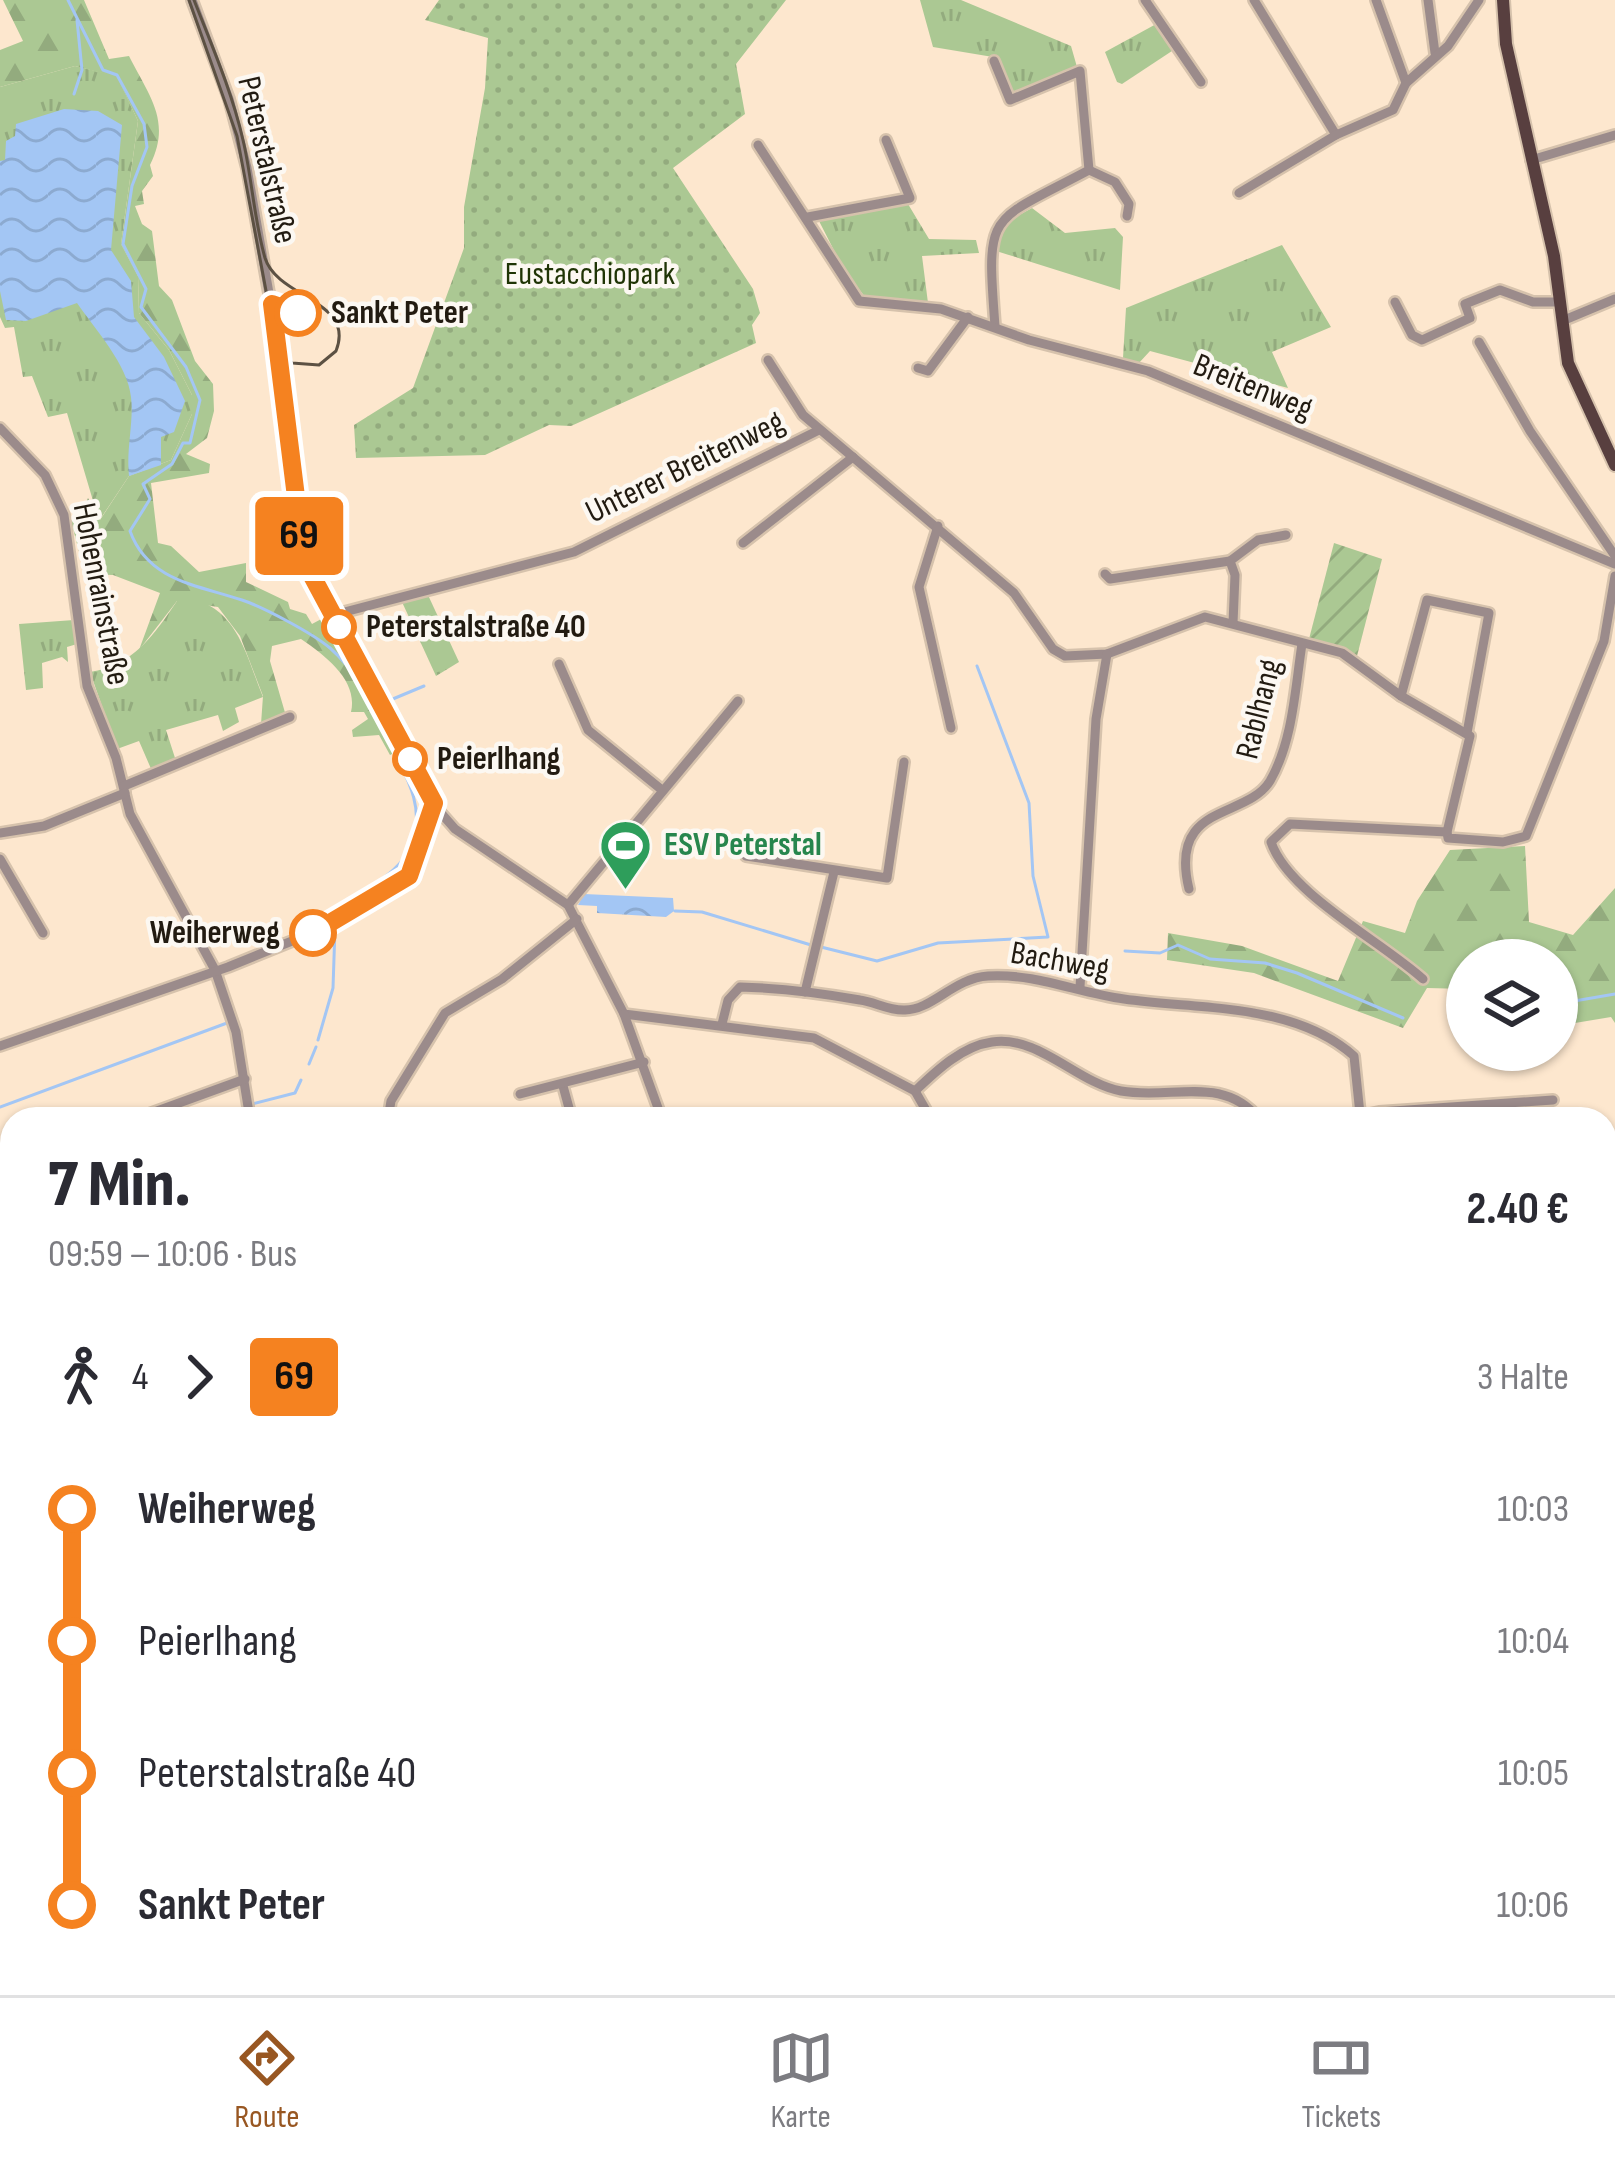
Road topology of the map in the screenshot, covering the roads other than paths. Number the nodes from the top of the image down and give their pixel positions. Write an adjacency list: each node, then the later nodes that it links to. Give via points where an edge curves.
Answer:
1 (192, 0): 42 (street, Peterstalstraße, via 239,134 280,350 296,521 311,579)
2 (1145, 0): 10 (street)
3 (1254, 0): 12 (street)
4 (1376, 0): 11 (street)
5 (1428, 0): 8 (street)
6 (1479, 0): 8 (street)
7 (1503, 0): 16 (main road)
8 (1435, 53): 11 (street)
9 (994, 61): 17 (street, via 1010,100 1080,71)
10 (1201, 82)
11 (1406, 83): 12 (street, via 1394,110)
12 (1336, 135): 18 (street)
13 (1615, 135): 16 (street)
14 (886, 140): 20 (street, via 910,198)
15 (758, 145): 20 (street)
16 (1532, 160): 23 (main road)
17 (1089, 170): 19 (street, via 1115,182); 26 (street, via 1005,215 989,244)
18 (1239, 193)
19 (1127, 216)
20 (808, 217): 24 (street, Breitenweg, via 859,301)
21 (1615, 299): 25 (street)
22 (1395, 302): 23 (street, via 1422,340 1470,318 1465,304 1501,290)
23 (1559, 302): 25 (main road)
24 (968, 317): 26 (street, Breitenweg); 29 (street, via 936,364)
25 (1562, 321): 32 (main road, via 1575,386)
26 (995, 326): 38 (street, Breitenweg, via 1148,371)
27 (1479, 342): 38 (street, Breitenweg)
28 (768, 360): 31 (street, Unterer Breitenweg, via 791,402)
29 (918, 368)
30 (0, 428): 53 (street, Hohenrainstraße, via 45,475 64,515 87,686)
31 (819, 430): 33 (street, Unterer Breitenweg); 42 (street, Unterer Breitenweg, via 574,552)
32 (1609, 440): 34 (main road)
33 (853, 457): 35 (street, Unterer Breitenweg); 37 (street)
34 (1615, 465)
35 (938, 526): 45 (street, Unterer Breitenweg, via 1014,593 1053,649); 50 (street, via 920,587)
36 (1286, 535): 39 (street, via 1258,540)
37 (743, 543)
38 (1615, 560)
39 (1230, 561): 40 (street); 43 (street)
40 (1105, 574)
41 (1615, 576): 56 (street, via 1604,641 1526,836 1465,843)
42 (333, 615): 55 (street, Peterstalstraße)
43 (1233, 623): 44 (street, Unterer Breitenweg); 45 (street, Unterer Breitenweg, via 1204,617)
44 (1302, 644): 47 (street, Unterer Breitenweg, via 1342,653); 61 (street, Rablhang, via 1284,751 1267,787 1211,814 1193,837)
45 (1107, 654): 67 (street)
46 (559, 664): 54 (street, via 589,730)
47 (1401, 696): 51 (street, Unterer Breitenweg); 51 (street, via 1428,598 1489,613)
48 (738, 701): 54 (street)
49 (290, 718): 53 (street)
50 (951, 728)
51 (1467, 734): 56 (street)
52 (904, 762): 60 (street, via 886,878)
53 (125, 789): 57 (street, via 44,826); 65 (street, Hohenrainstraße, via 130,814)
54 (662, 790): 62 (street)
55 (434, 803): 62 (street, Peterstalstraße, via 454,829); 65 (street, via 409,876 336,924)
56 (1447, 832): 66 (street, via 1290,824 1270,842 1299,882)
57 (0, 833)
58 (746, 856): 60 (street)
59 (0, 860): 64 (street)
60 (834, 872): 68 (street)
61 (1189, 889)
62 (568, 905): 63 (street, Peterstalstraße)
63 (577, 920): 69 (street, Peterstalstraße); 80 (street, via 445,1013)
64 (43, 933)
65 (215, 970): 71 (street); 73 (street, Hohenrainstraße)
66 (1423, 979)
67 (1080, 987): 68 (street, Bachweg, via 986,976 897,1011); 85 (street, Bachweg, via 1121,999 1228,1006 1337,1042 1354,1056)
68 (805, 992): 70 (street, Bachweg, via 740,987)
69 (624, 1014): 70 (street); 72 (street, Peterstalstraße)
70 (722, 1024): 75 (street, via 814,1037)
71 (0, 1046)
72 (644, 1062): 74 (street); 82 (street, Peterstalstraße)
73 (245, 1079): 78 (street); 79 (street, Hohenrainstraße)
74 (563, 1086): 76 (street); 81 (street)
75 (915, 1091): 83 (street); 84 (street, via 964,1051 994,1041 1028,1047 1118,1090 1233,1095)
76 (520, 1094)
77 (1553, 1100): 86 (street)
78 (167, 1107)
79 (248, 1107)
80 (390, 1107)
81 (569, 1107)
82 (658, 1107)
83 (924, 1107)
84 (1246, 1107)
85 (1359, 1107)
86 (1460, 1107)

